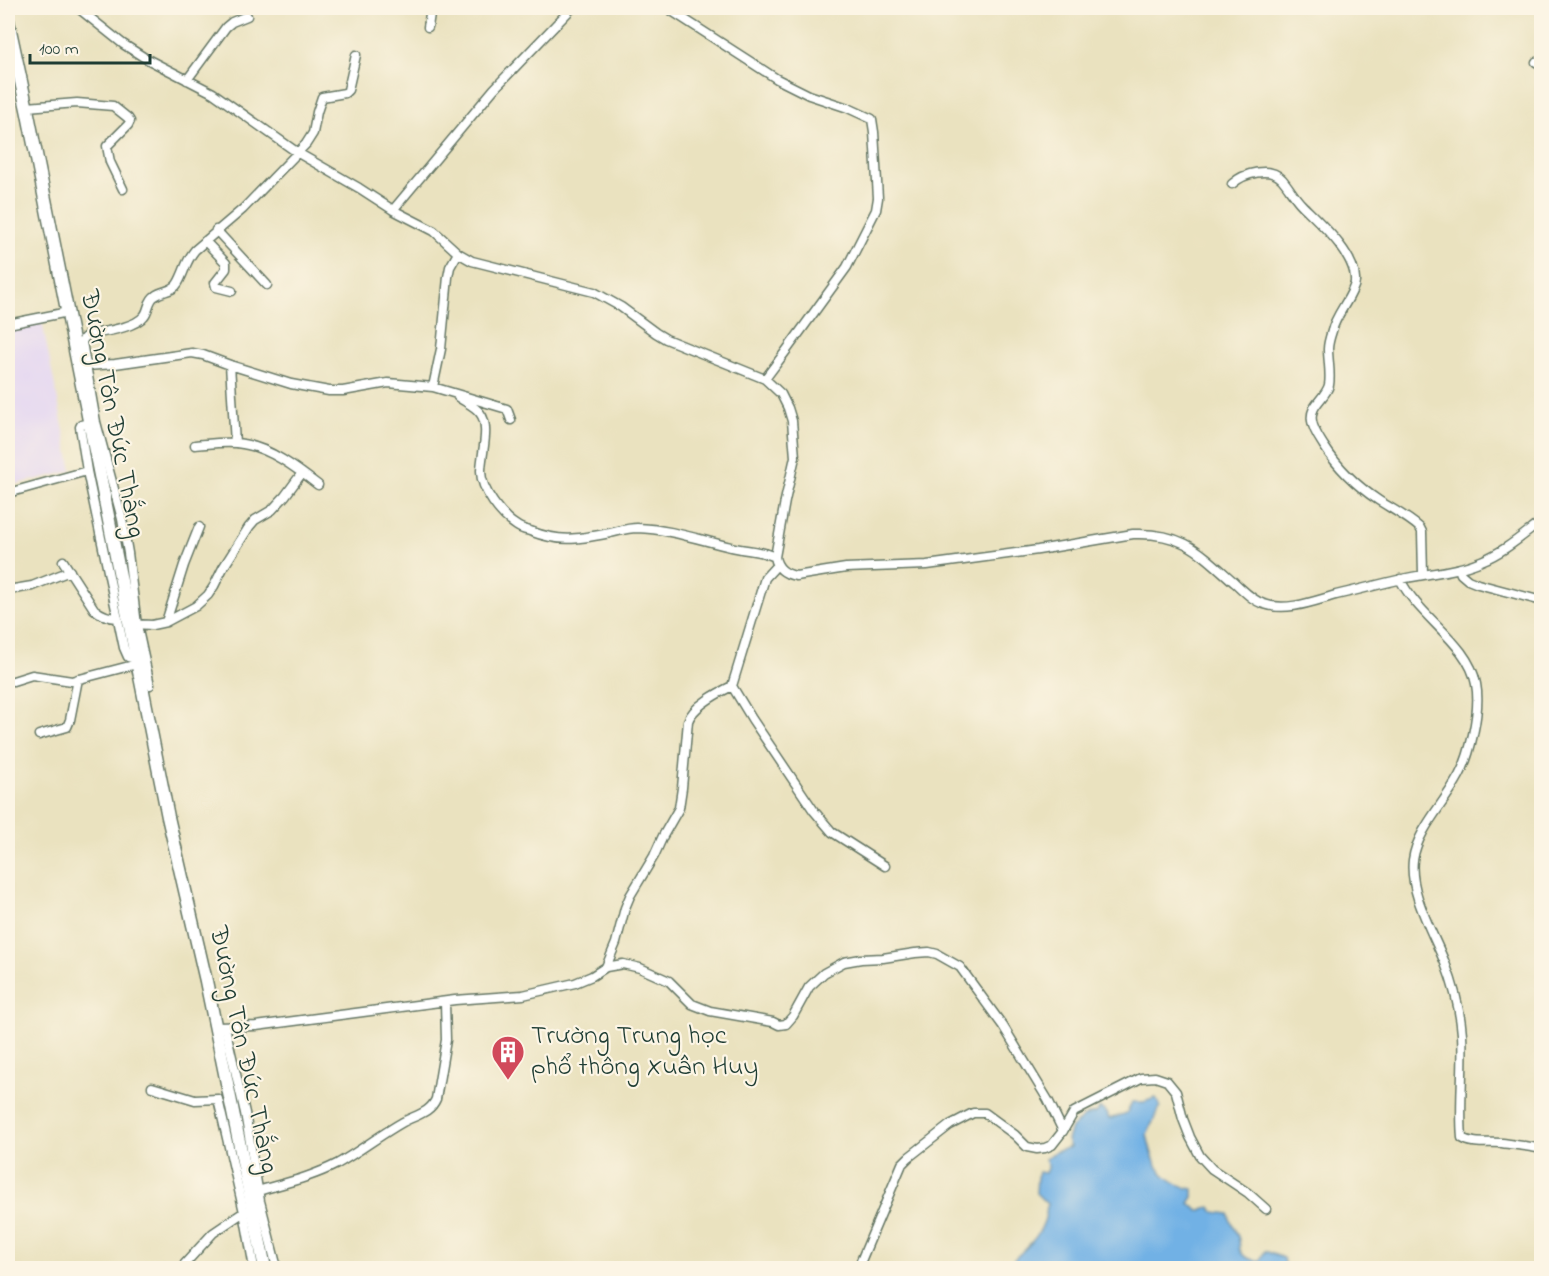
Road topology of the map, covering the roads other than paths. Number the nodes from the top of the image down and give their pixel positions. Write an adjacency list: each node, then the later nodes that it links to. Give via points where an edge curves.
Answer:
1 (78, 8): 9 (street, via 123,44)
2 (434, 8): 7 (street)
3 (572, 8): 14 (street, via 494,89)
4 (667, 8): 24 (street, via 777,79 872,119 876,210 847,267)
5 (247, 16): 9 (street, via 226,27)
6 (8, 21): 10 (highway, Đường Tôn Đức Thắng)
7 (428, 27)
8 (356, 55): 11 (street, via 348,90 322,97 313,133)
9 (187, 80): 11 (street, via 213,93)
10 (27, 107): 13 (street, via 113,106 128,118 128,125 107,146); 20 (highway, Đường Tôn Đức Thắng)
11 (298, 153): 14 (street); 15 (street, via 243,209)
12 (1232, 184): 41 (street, via 1251,174 1267,172 1280,177 1346,253 1355,283 1333,326 1328,346 1329,383 1317,402 1312,422 1338,467 1420,528)
13 (123, 189)
14 (393, 210): 17 (street, via 434,231)
15 (216, 230): 16 (street); 18 (street)
16 (204, 241): 19 (street, via 227,266 216,287); 23 (street, via 188,258 180,281 155,296 138,322 84,338)
17 (458, 253): 24 (street, via 489,266 594,292 666,339); 25 (street, via 448,277)
18 (267, 285)
19 (232, 291)
20 (68, 312): 21 (street); 28 (highway, Đường Tôn Đức Thắng)
21 (8, 324)
22 (230, 365): 23 (street, via 192,353); 25 (street, via 329,391 388,383); 29 (street)
23 (86, 366): 28 (street)
24 (765, 379): 37 (street, via 781,394 788,408 795,445)
25 (433, 387): 26 (street)
26 (452, 393): 27 (street, via 507,409); 37 (street, via 484,420 481,473 486,489 502,514 518,526 565,540 649,529 766,553)
27 (511, 420)
28 (92, 423): 31 (street, via 80,428); 45 (highway, Đường Tôn Đức Thắng); 45 (street, via 122,519 122,539 128,553)
29 (235, 443): 30 (street); 32 (street, via 262,449)
30 (195, 445)
31 (87, 471): 34 (street); 45 (street)
32 (302, 473): 33 (street); 46 (street, via 272,510 249,527 207,595 196,606)
33 (318, 485)
34 (8, 493)
35 (1542, 521): 39 (street, via 1496,555)
36 (199, 526): 46 (street)
37 (776, 560): 42 (street, via 784,572 796,576 846,568 927,565 1147,533 1184,542 1252,598 1278,607); 51 (street, via 765,578)
38 (63, 561): 40 (street)
39 (1459, 569): 41 (street); 44 (street, via 1468,580 1478,584)
40 (70, 572): 43 (street); 45 (street, via 94,609 101,615)
41 (1423, 574): 42 (street)
42 (1401, 579): 59 (street, via 1409,596 1468,660 1476,684 1476,710 1466,759 1458,779 1425,829 1413,862 1415,890 1454,987 1459,1010 1462,1138)
43 (8, 590)
44 (1542, 601)
45 (128, 622): 46 (street); 47 (highway, Đường Tôn Đức Thắng); 50 (street)
46 (166, 622)
47 (136, 662): 48 (street); 56 (highway, Đường Tôn Đức Thắng, via 173,841)
48 (78, 680): 49 (street, via 32,675); 52 (street, via 67,727)
49 (13, 681)
50 (150, 685)
51 (732, 686): 53 (street, via 814,811 832,832); 54 (street, via 689,716 679,808 630,896)
52 (39, 735)
53 (885, 866)
54 (606, 967): 55 (street, via 585,980 549,990); 58 (street, via 623,964 640,968 669,981 692,1004 782,1025 793,1016 809,987 844,962 937,954 960,967 1003,1026)
55 (446, 1002): 56 (street); 60 (street, via 446,1040 433,1106 337,1164)
56 (220, 1027): 60 (street, via 245,1113); 61 (highway, Đường Tôn Đức Thắng)
57 (152, 1087): 61 (street, via 195,1100 218,1099)
58 (1063, 1131): 62 (street, via 1074,1112 1141,1078 1167,1081 1176,1092 1200,1156); 67 (street, via 1052,1145 1037,1149 1027,1147 985,1113 974,1113 950,1125 902,1164)
59 (1542, 1149)
60 (258, 1191): 61 (street)
61 (249, 1205): 63 (street, via 213,1233); 64 (street); 65 (highway, Đường Tôn Đức Thắng); 66 (street)
62 (1266, 1209)
63 (182, 1269)
64 (254, 1269)
65 (264, 1269)
66 (277, 1269)
67 (858, 1269)

